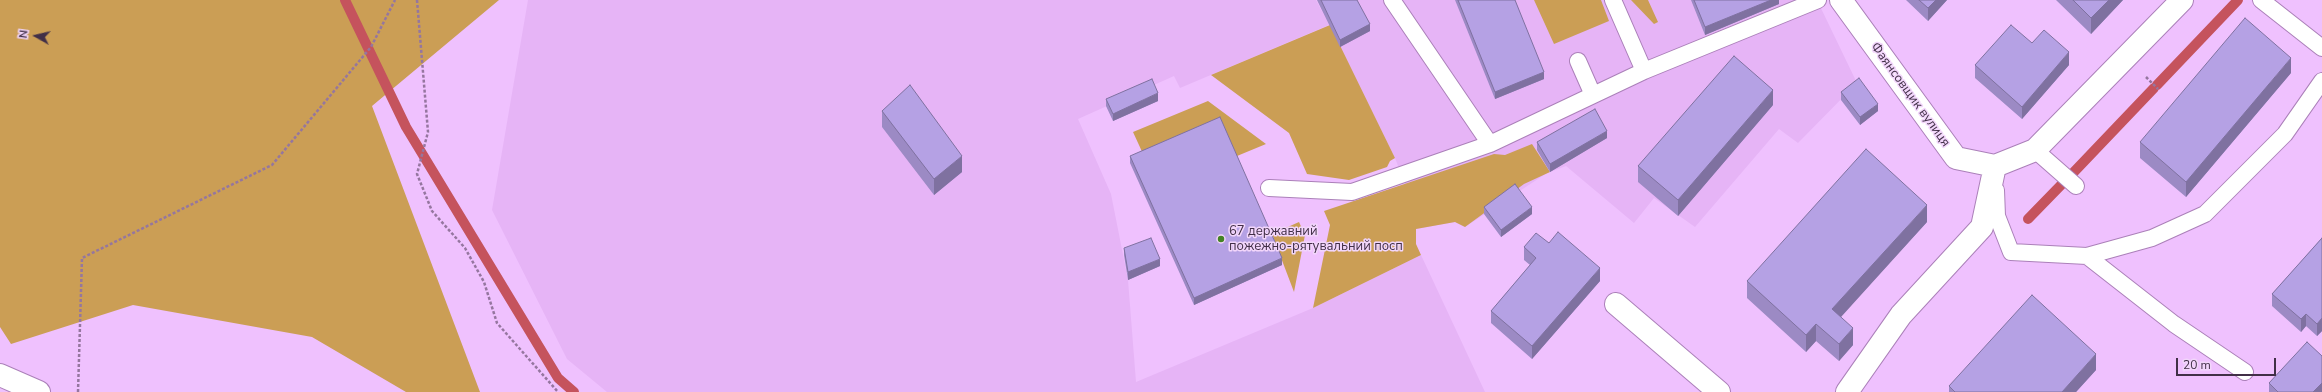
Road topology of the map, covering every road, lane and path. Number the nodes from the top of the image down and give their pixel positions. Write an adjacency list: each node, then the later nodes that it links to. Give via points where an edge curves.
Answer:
1 (395, 0): 26 (path, via 366,54 272,165 82,258)
2 (417, 0): 27 (path, via 428,132 417,174 432,211 465,248 484,282 498,323)
3 (1392, 0): 16 (lane)
4 (1613, 0): 11 (lane)
5 (1818, 0): 11 (lane)
6 (1841, 0): 18 (street, Фаянсовщик вулиця, via 1956,158)
7 (2182, 0): 17 (street)
8 (2261, 0): 9 (lane)
9 (2322, 48)
10 (1578, 61): 15 (lane)
11 (1644, 70): 15 (lane)
12 (2322, 80): 21 (lane, via 2285,134 2205,214 2152,238)
13 (2152, 83): 14 (path)
14 (2158, 89)
15 (1593, 95): 16 (lane)
16 (1490, 144): 20 (lane, via 1352,192)
17 (2035, 150): 18 (street); 19 (lane)
18 (1995, 166): 21 (lane, via 1997,216 2011,252); 29 (street, via 1982,227 1902,315)
19 (2076, 186)
20 (1269, 188)
21 (2087, 256): 23 (lane, via 2174,324)
22 (1616, 304): 28 (street)
23 (2246, 372)
24 (0, 375): 25 (street)
25 (38, 392)
26 (78, 392)
27 (558, 392)
28 (1719, 392)
29 (1847, 392)

